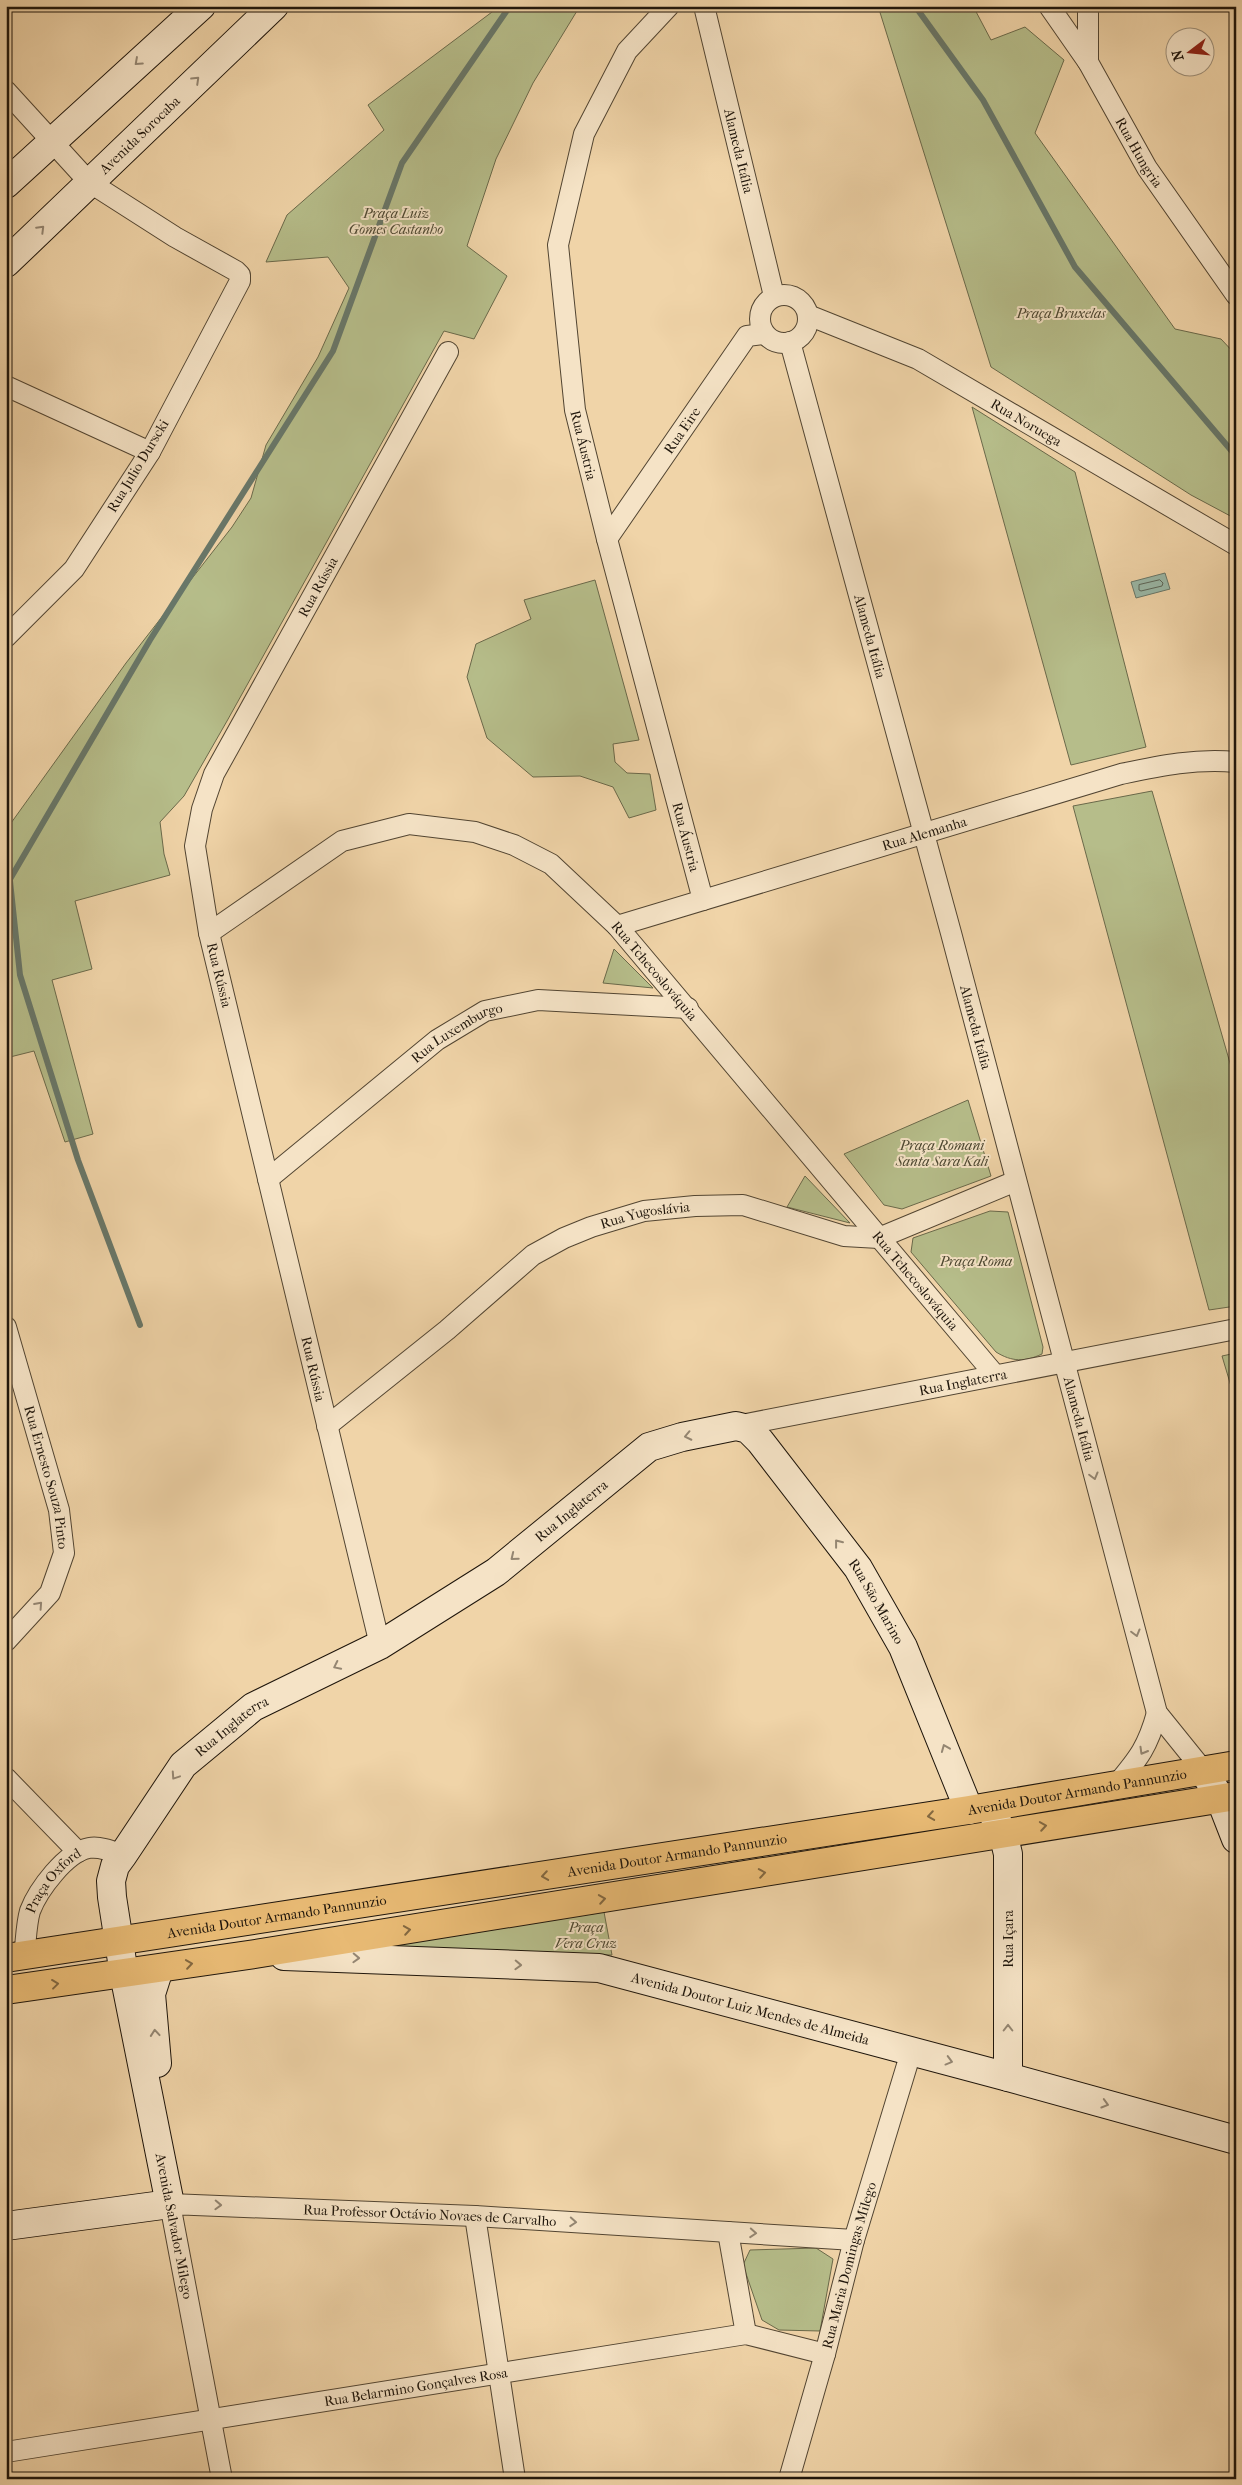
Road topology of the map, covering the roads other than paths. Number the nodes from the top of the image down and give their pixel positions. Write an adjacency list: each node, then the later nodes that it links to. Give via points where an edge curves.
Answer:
1 (200, 6): 9 (street, one-way to 9)
2 (274, 6): 10 (street, Avenida Sorocaba, one-way to 2)
3 (669, 6): 21 (street, Rua Áustria, via 627,51 584,134 558,244 575,410)
4 (704, 6): 14 (street, Alameda Itália)
5 (1049, 6): 7 (street, Rua Hungria)
6 (1088, 6): 7 (street)
7 (1088, 62): 13 (street, Rua Hungria, via 1147,168)
8 (6, 92): 9 (street)
9 (51, 140): 10 (street); 11 (street)
10 (89, 182): 12 (street, Avenida Sorocaba, one-way to 10); 20 (street, Rua Julio Durscki, via 174,238 240,275 240,281)
11 (6, 184)
12 (6, 263)
13 (1236, 295)
14 (774, 296): 15 (street, via 795,297); 16 (street, via 760,313)
15 (808, 315): 17 (street, via 802,335); 22 (street, Rua Noruega, via 918,358)
16 (764, 334): 17 (street, via 776,342); 21 (street, Rua Eire, via 746,336)
17 (790, 342): 25 (street, Alameda Itália)
18 (448, 352): 28 (street, Rua Rússia, via 214,774 202,809 195,846)
19 (6, 386): 20 (street)
20 (150, 452): 23 (street, Rua Julio Durscki, via 74,569)
21 (607, 539): 26 (street, Rua Áustria)
22 (1236, 545)
23 (10, 628)
24 (1236, 762): 25 (street, Rua Alemanha, via 1169,763 1121,774)
25 (923, 833): 26 (street, Rua Alemanha); 31 (street, Alameda Itália)
26 (704, 900): 27 (street, Rua Alemanha)
27 (617, 926): 28 (street, Rua Tchecoslováquia, via 551,864 514,845 475,832 409,824 342,841); 29 (street, Rua Tchecoslováquia)
28 (209, 933): 30 (street, Rua Rússia)
29 (688, 1008): 30 (street, Rua Luxemburgo, via 538,1000 485,1011 437,1040); 32 (street, Rua Tchecoslováquia)
30 (268, 1179): 37 (street, Rua Rússia)
31 (1016, 1180): 32 (street, Rua Yugoslávia); 35 (street, Alameda Itália)
32 (879, 1238): 36 (street, Rua Tchecoslováquia); 37 (street, Rua Yugoslávia, via 844,1236 743,1205 644,1211 591,1227 533,1255 447,1330)
33 (6, 1327): 39 (street, Rua Ernesto Souza Pinto, one-way to 33, via 50,1593 64,1553 59,1510)
34 (1236, 1329): 35 (street, Rua Inglaterra)
35 (1063, 1361): 36 (street, Rua Inglaterra); 41 (street, Alameda Itália, one-way to 41)
36 (995, 1374): 38 (street, Rua Inglaterra)
37 (327, 1426): 40 (street, Rua Rússia)
38 (736, 1426): 40 (street, Rua Inglaterra, one-way to 40, via 649,1447 496,1572); 47 (street, Rua São Marino, one-way to 38, via 903,1648 858,1568 760,1441 748,1429)
39 (6, 1642)
40 (380, 1645): 51 (street, Rua Inglaterra, one-way to 51, via 254,1707 239,1719 183,1765)
41 (1158, 1712): 43 (street, Alameda Itália); 45 (street, one-way to 45, via 1150,1738 1138,1760)
42 (1236, 1765): 43 (main road, Avenida Doutor Armando Pannunzio)
43 (1203, 1770): 45 (main road, Avenida Doutor Armando Pannunzio); 46 (street)
44 (6, 1778): 50 (street)
45 (1117, 1784): 47 (main road, Avenida Doutor Armando Pannunzio)
46 (1228, 1797): 48 (main road, Avenida Doutor Armando Pannunzio, one-way to 46); 49 (street)
47 (978, 1808): 48 (street, Rua Içara, via 996,1817); 52 (main road, Avenida Doutor Armando Pannunzio, one-way to 52)
48 (1003, 1833): 53 (main road, Avenida Doutor Armando Pannunzio, one-way to 48); 59 (street, Rua Içara, one-way to 48, via 1008,1854)
49 (1236, 1839)
50 (78, 1852): 51 (street, Praça Oxford, via 90,1848); 54 (street, Praça Oxford, via 38,1894)
51 (123, 1855): 52 (street, Rua Inglaterra, via 115,1866 111,1881)
52 (118, 1943): 54 (main road, Avenida Doutor Armando Pannunzio); 56 (street, Rua Inglaterra)
53 (255, 1954): 55 (main road, Avenida Doutor Armando Pannunzio, one-way to 53); 58 (street, Avenida Doutor Luiz Mendes de Almeida, one-way to 58, via 599,1968)
54 (15, 1958)
55 (159, 1969): 56 (main road, Avenida Doutor Armando Pannunzio); 61 (street, one-way to 55, via 151,1994)
56 (124, 1974): 57 (main road, Avenida Doutor Armando Pannunzio, one-way to 56); 61 (street, Avenida Salvador Milego)
57 (6, 1990)
58 (912, 2052): 59 (street, Avenida Doutor Luiz Mendes de Almeida, one-way to 59); 65 (street, Rua Maria Domingas Milego)
59 (1008, 2077): 60 (street, Avenida Doutor Luiz Mendes de Almeida, one-way to 60)
60 (1236, 2140)
61 (170, 2204): 62 (street, Rua Professor Octávio Novaes de Carvalho, one-way to 62); 63 (street, Rua Professor Octávio Novaes de Carvalho); 69 (street, Avenida Salvador Milego)
62 (475, 2216): 64 (street, Rua Professor Octávio Novaes de Carvalho, one-way to 64); 68 (street)
63 (6, 2226)
64 (728, 2232): 65 (street, Rua Professor Octávio Novaes de Carvalho, one-way to 65); 66 (street)
65 (854, 2240): 67 (street, Rua Maria Domingas Milego)
66 (746, 2334): 67 (street, Rua Belarmino Gonçalves Rosa); 68 (street, Rua Belarmino Gonçalves Rosa)
67 (825, 2354): 73 (street, Rua Maria Domingas Milego)
68 (499, 2373): 69 (street, Rua Belarmino Gonçalves Rosa); 72 (street)
69 (211, 2420): 70 (street, Rua Belarmino Gonçalves Rosa); 71 (street, Avenida Salvador Milego)
70 (6, 2452)
71 (222, 2479)
72 (515, 2479)
73 (789, 2479)

